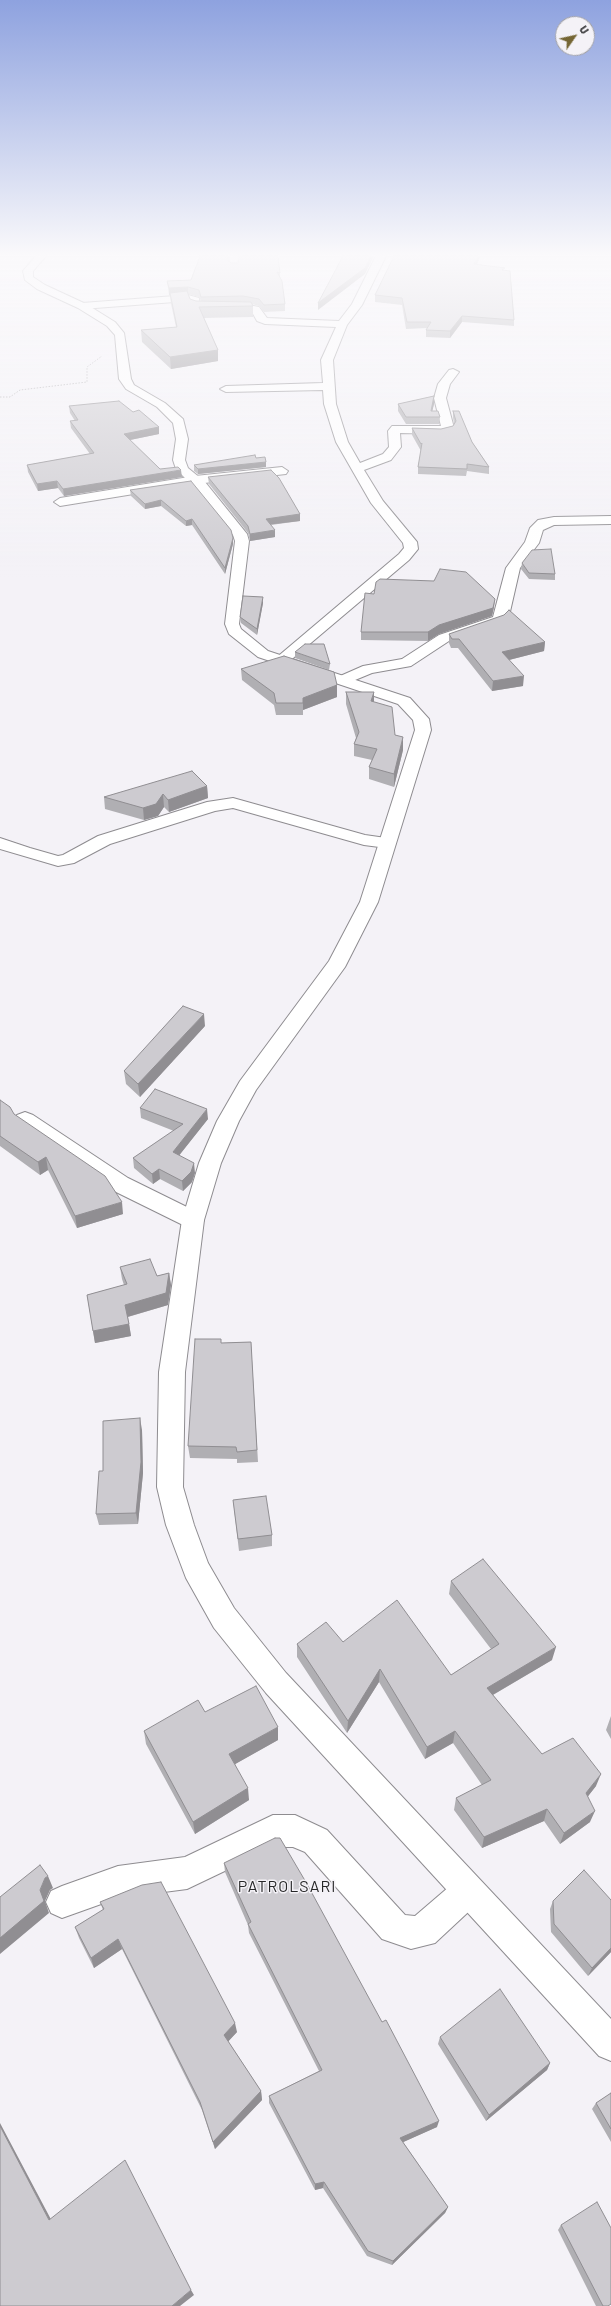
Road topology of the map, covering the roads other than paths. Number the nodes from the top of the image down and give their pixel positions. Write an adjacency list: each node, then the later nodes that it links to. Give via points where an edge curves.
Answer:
1 (123, 364): 8 (street, via 124,379 130,387 162,405 179,422 182,439 179,460 182,469)
2 (327, 364): 4 (street)
3 (453, 372): 6 (street, via 444,384 440,398 440,408 448,428 396,429 396,447 387,457)
4 (329, 386): 5 (street); 6 (street, via 330,404 342,442)
5 (226, 389)
6 (357, 468): 11 (street, via 378,503 410,542 410,549 404,557)
7 (282, 471): 8 (street)
8 (195, 480): 9 (street); 11 (street, via 235,528 242,541 232,624 234,631 252,647)
9 (60, 502)
10 (611, 520): 12 (street, via 554,520 543,523 537,528 532,543 513,568 502,616 498,620 444,638 406,663 368,669)
11 (281, 661): 12 (street)
12 (343, 680): 14 (street, via 404,701 421,718 423,730)
13 (0, 843): 14 (street, via 58,861 68,859 104,840 213,806 233,803 364,840)
14 (387, 843): 16 (street, via 369,902 338,963 247,1086 228,1121 210,1162)
15 (25, 1120): 16 (street, via 120,1184)
16 (193, 1220): 17 (street, via 172,1372 169,1441 170,1487 196,1569 224,1618 276,1683)
17 (468, 1891): 18 (street, via 423,1931 403,1931 394,1927 316,1841 296,1831 273,1831 187,1873 118,1882); 19 (street)
18 (62, 1902)
19 (611, 2044)

